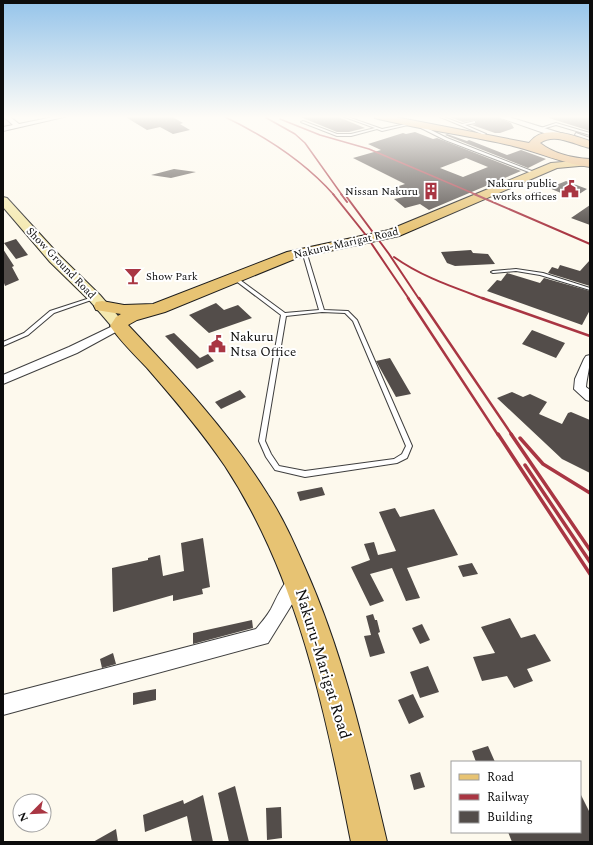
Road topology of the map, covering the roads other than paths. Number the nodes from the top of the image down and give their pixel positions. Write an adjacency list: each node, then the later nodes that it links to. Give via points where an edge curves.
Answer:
1 (488, 155): 5 (lane)
2 (541, 155): 5 (main road, Nakuru-Marigat Road)
3 (570, 155): 4 (main road)
4 (588, 163)
5 (535, 174): 7 (main road, Nakuru-Marigat Road, via 394,233)
6 (3, 200): 11 (main road, Show Ground Road, via 55,259)
7 (304, 251): 9 (main road, Nakuru-Marigat Road); 13 (lane)
8 (493, 272): 10 (lane, via 516,270 541,274)
9 (234, 278): 12 (main road, Nakuru-Marigat Road); 14 (lane)
10 (590, 289)
11 (99, 302): 12 (main road, via 124,310); 15 (main road, Show Ground Road); 16 (lane, via 52,312 26,334)
12 (156, 309): 15 (main road, Nakuru-Marigat Road, via 134,323); 17 (main road, via 140,334)
13 (322, 311): 14 (lane); 14 (lane, via 346,312 354,320 409,446 405,456 395,461 305,474 277,468 262,441)
14 (284, 315)
15 (119, 326): 17 (main road, Nakuru-Marigat Road); 19 (street, via 73,350)
16 (3, 344)
17 (137, 348): 21 (main road, Nakuru-Marigat Road, via 205,424 233,460 272,525)
18 (590, 359): 20 (street, via 580,389)
19 (3, 380)
20 (590, 397)
21 (298, 580): 22 (street, via 262,637); 23 (main road, Nakuru-Marigat Road, via 327,666 348,745)
22 (3, 705)
23 (369, 842)

